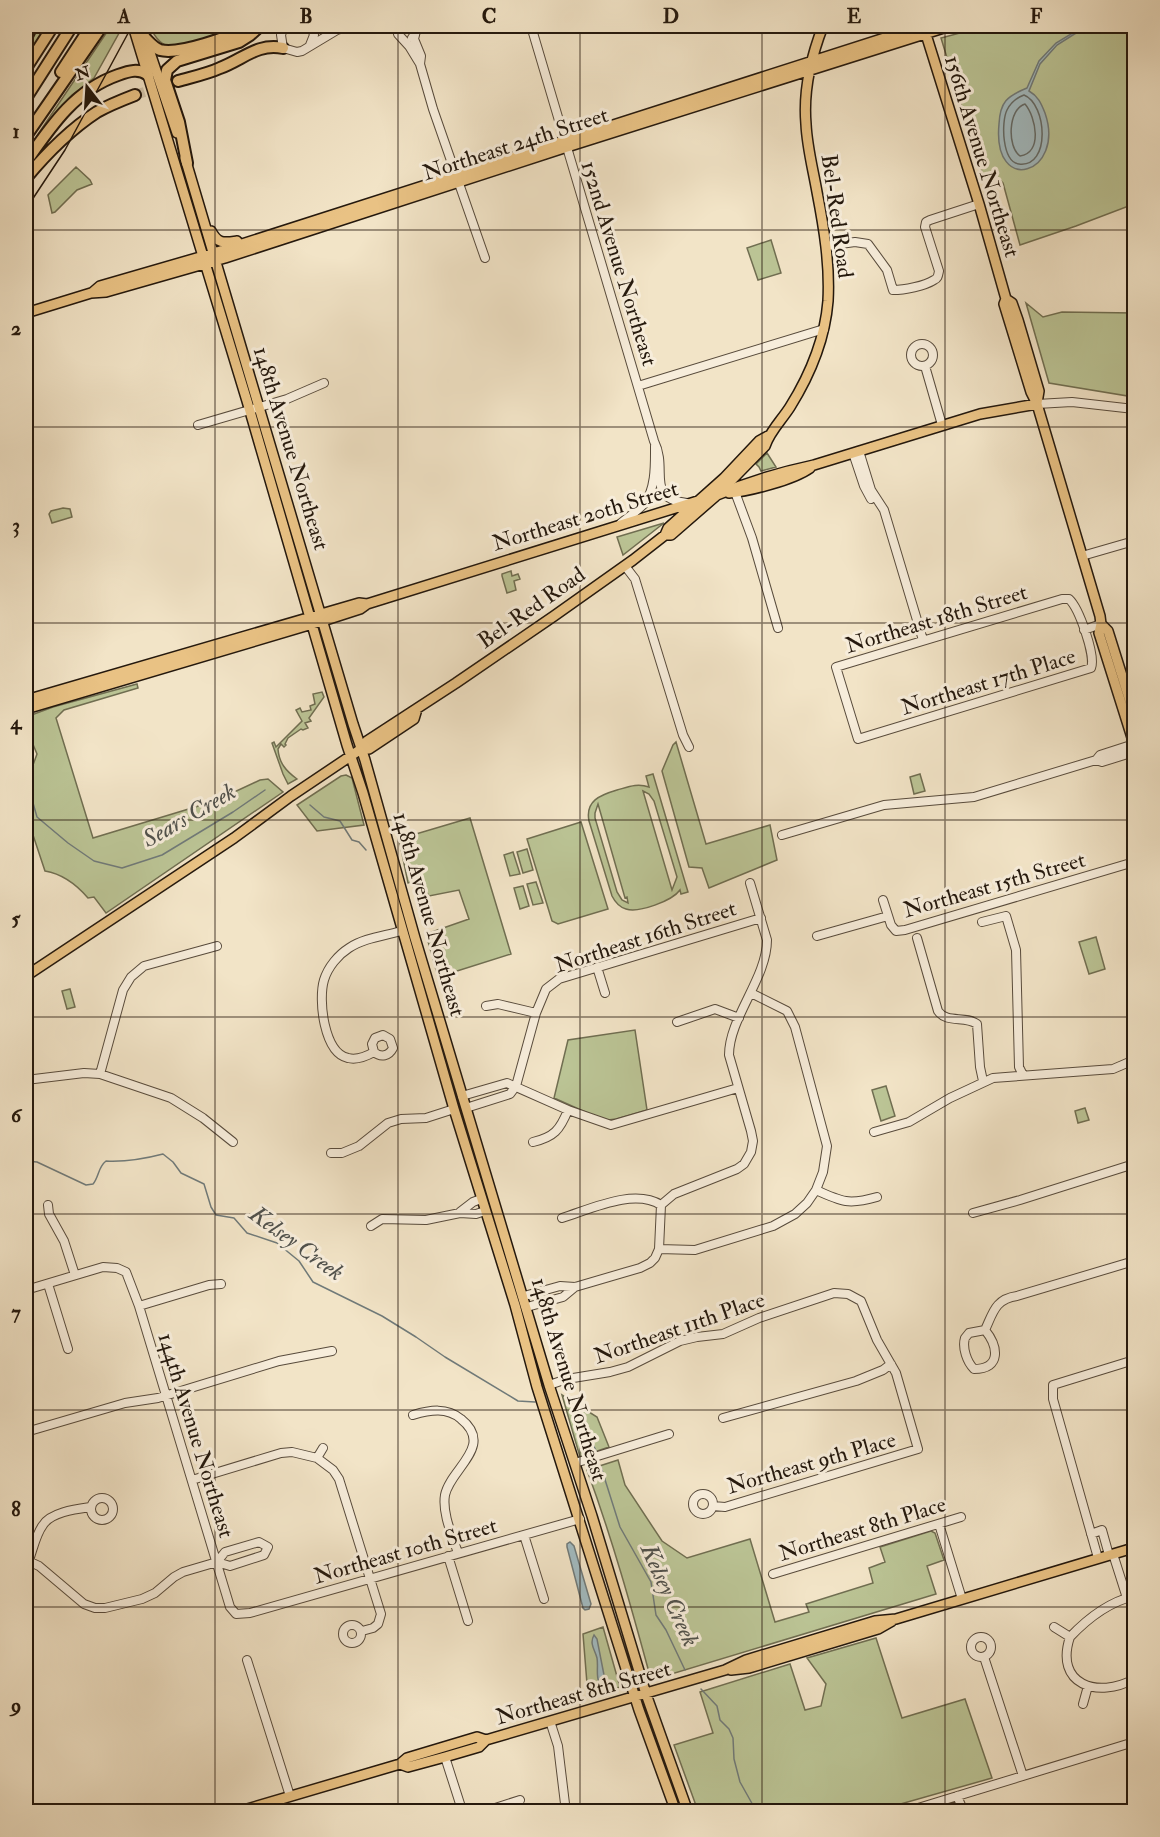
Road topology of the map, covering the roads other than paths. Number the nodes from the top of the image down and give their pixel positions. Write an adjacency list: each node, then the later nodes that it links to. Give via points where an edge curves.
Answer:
1 (32, 26): 21 (highway)
2 (53, 26): 28 (highway)
3 (72, 26): 32 (highway)
4 (91, 26): 36 (highway)
5 (102, 26): 38 (highway)
6 (133, 26): 29 (main road, 148th Avenue Northeast)
7 (141, 26): 22 (main road, 148th Avenue Northeast)
8 (247, 26): 22 (highway, via 223,38 177,50 159,50)
9 (260, 26): 41 (highway, via 239,42 177,61 167,70 165,80)
10 (284, 26): 24 (street)
11 (312, 26): 19 (street); 25 (street, via 313,40)
12 (351, 26): 19 (street)
13 (415, 26): 20 (street)
14 (531, 26): 39 (street, 152nd Avenue Northeast)
15 (823, 26): 27 (main road, Bel-Red Road)
16 (950, 26): 18 (main road, Northeast 24th Street)
17 (396, 27): 23 (street)
18 (924, 28): 27 (main road, Northeast 24th Street); 44 (main road, 156th Avenue Northeast)
19 (337, 30): 25 (street)
20 (415, 35): 23 (street); 26 (street)
21 (26, 38)
22 (145, 39): 41 (main road, 148th Avenue Northeast)
23 (402, 39): 26 (street)
24 (283, 48): 25 (street, via 297,52); 30 (highway, via 256,49 219,69)
25 (307, 49)
26 (420, 64): 43 (street)
27 (811, 65): 33 (main road, Northeast 24th Street); 35 (main road, Northeast 24th Street); 48 (main road, Bel-Red Road, via 806,124)
28 (26, 68)
29 (148, 75): 40 (highway, via 130,71 88,89 44,136); 49 (main road, 148th Avenue Northeast)
30 (178, 81)
31 (135, 95): 42 (highway, via 92,116 51,150)
32 (26, 98)
33 (692, 99): 34 (main road, Northeast 24th Street); 35 (main road)
34 (650, 112): 37 (main road); 39 (main road, Northeast 24th Street)
35 (672, 113): 37 (main road, Northeast 24th Street)
36 (26, 128)
37 (626, 128): 39 (main road, Northeast 24th Street)
38 (26, 136)
39 (566, 143): 43 (main road, Northeast 24th Street); 55 (street, 152nd Avenue Northeast)
40 (26, 162)
41 (187, 163): 46 (main road, 148th Avenue Northeast)
42 (26, 178)
43 (456, 178): 45 (main road, Northeast 24th Street); 50 (street)
44 (979, 204): 48 (street, via 926,222 939,275 935,280 904,290 893,290 887,270 868,244); 56 (main road, 156th Avenue Northeast, via 1006,299 1004,304)
45 (375, 205): 47 (main road, Northeast 24th Street); 49 (main road, Northeast 24th Street)
46 (203, 218): 47 (main road, via 220,242); 49 (main road, 148th Avenue Northeast)
47 (269, 235): 49 (main road, Northeast 24th Street)
48 (826, 246): 52 (main road, Bel-Red Road, via 829,273)
49 (210, 258): 51 (main road, Northeast 24th Street); 57 (main road, 148th Avenue Northeast)
50 (485, 258)
51 (26, 313)
52 (824, 329): 55 (street); 61 (main road, Bel-Red Road, via 806,379)
53 (925, 366): 60 (street)
54 (324, 383): 57 (street)
55 (638, 386): 62 (street, 152nd Avenue Northeast)
56 (1037, 404): 58 (street, via 1072,402); 60 (main road, Northeast 20th Street, via 986,412); 74 (main road, 156th Avenue Northeast)
57 (254, 408): 59 (street); 76 (main road, 148th Avenue Northeast); 77 (main road, 148th Avenue Northeast)
58 (1134, 409)
59 (198, 425)
60 (942, 425): 63 (main road, Northeast 20th Street)
61 (768, 436): 64 (main road, Bel-Red Road, via 765,446); 69 (main road, Bel-Red Road)
62 (654, 441): 70 (street, via 660,452 663,494 673,501); 71 (street, via 654,476 648,497)
63 (856, 452): 65 (main road, Northeast 20th Street); 81 (street, via 867,494 884,510)
64 (752, 460): 66 (main road, via 751,472); 68 (main road, Bel-Red Road)
65 (814, 465): 66 (main road, Northeast 20th Street); 67 (main road, via 801,474)
66 (762, 478): 68 (main road, Northeast 20th Street)
67 (735, 492): 68 (main road); 79 (street)
68 (717, 495): 69 (main road, Northeast 20th Street); 72 (main road, Bel-Red Road, via 671,535)
69 (699, 499): 70 (main road, Northeast 20th Street); 72 (main road, Bel-Red Road)
70 (687, 503): 71 (main road, Northeast 20th Street)
71 (619, 525): 76 (main road, Northeast 20th Street)
72 (665, 535): 75 (main road, Bel-Red Road)
73 (1134, 541): 74 (street)
74 (1082, 556): 78 (main road, 156th Avenue Northeast)
75 (625, 566): 91 (street, via 635,579); 92 (main road, Bel-Red Road, via 367,741)
76 (322, 617): 77 (main road, Northeast 20th Street); 92 (main road, 148th Avenue Northeast)
77 (312, 620): 82 (main road, Northeast 20th Street); 84 (main road, Northeast 20th Street); 94 (main road, 148th Avenue Northeast)
78 (1101, 624): 80 (street); 88 (main road, 156th Avenue Northeast, via 1108,631); 90 (main road, 156th Avenue Northeast, via 1099,633)
79 (778, 628)
80 (1084, 630): 81 (street, Northeast 18th Street, via 1074,605 1066,598); 89 (street, Northeast 17th Place, via 1093,662 1088,670)
81 (923, 640): 89 (street, Northeast 18th Street, via 836,667)
82 (146, 665): 83 (main road, Northeast 20th Street); 84 (main road, Northeast 20th Street)
83 (85, 683): 85 (main road, Northeast 20th Street); 86 (main road, Northeast 20th Street)
84 (116, 683): 85 (main road, Northeast 20th Street)
85 (58, 699): 87 (main road, Northeast 20th Street)
86 (28, 700)
87 (26, 709)
88 (1134, 714)
89 (858, 739)
90 (1134, 744): 95 (street, via 1100,755)
91 (688, 747)
92 (361, 749): 94 (main road, Bel-Red Road); 106 (main road, 148th Avenue Northeast)
93 (1134, 752): 95 (street, via 1102,762)
94 (351, 756): 102 (main road, 148th Avenue Northeast); 110 (main road, Bel-Red Road)
95 (1096, 760): 96 (street, via 974,796 884,805)
96 (782, 835)
97 (1134, 862): 100 (street, Northeast 15th Street, via 905,930 896,931)
98 (750, 884): 101 (street)
99 (883, 900): 100 (street, Northeast 15th Street)
100 (888, 916): 105 (street)
101 (760, 918): 109 (street, Northeast 16th Street); 112 (street, via 767,950)
102 (398, 919): 104 (main road, 148th Avenue Northeast); 106 (main road, via 407,919)
103 (982, 922): 120 (street, via 1006,915 1016,950)
104 (401, 931): 117 (street, via 349,948 336,959 324,980 322,1008 335,1050 352,1059); 127 (main road, 148th Avenue Northeast)
105 (817, 936)
106 (415, 938): 125 (main road, 148th Avenue Northeast)
107 (917, 938): 122 (street, via 938,1011 946,1018 977,1024)
108 (217, 946): 119 (street, via 144,966 131,977 123,990)
109 (597, 967): 111 (street); 114 (street, Northeast 16th Street, via 551,984)
110 (26, 976)
111 (605, 993)
112 (751, 993): 115 (street); 135 (street, via 787,1011 795,1027 827,1146)
113 (486, 1006): 114 (street, via 498,1004)
114 (536, 1013): 123 (street, Northeast 16th Street)
115 (739, 1018): 116 (street, via 715,1009); 124 (street, via 729,1055)
116 (677, 1022)
117 (374, 1052)
118 (1134, 1060): 120 (street, via 1113,1069)
119 (100, 1074): 121 (street); 130 (street, via 171,1098)
120 (1023, 1076): 122 (street)
121 (26, 1080)
122 (983, 1082): 129 (street, via 909,1122)
123 (516, 1086): 125 (street, via 507,1083); 126 (street, via 510,1094); 128 (street)
124 (738, 1089): 128 (street, via 612,1125); 140 (street, via 751,1131 752,1152 737,1170 674,1194)
125 (462, 1096): 126 (main road, 148th Avenue Northeast)
126 (466, 1108): 136 (main road, 148th Avenue Northeast)
127 (454, 1109): 132 (street, via 388,1123 359,1146); 134 (main road, 148th Avenue Northeast)
128 (568, 1110): 131 (street, via 557,1132)
129 (874, 1132)
130 (233, 1142)
131 (533, 1143)
132 (331, 1153)
133 (1134, 1164): 143 (street)
134 (474, 1173): 136 (main road, via 477,1169 481,1172); 138 (main road, 148th Avenue Northeast)
135 (816, 1190): 137 (street, via 847,1202); 146 (street, via 795,1214 773,1226 695,1250)
136 (493, 1197): 153 (main road, 148th Avenue Northeast)
137 (877, 1197)
138 (482, 1199): 141 (main road, 148th Avenue Northeast); 142 (street)
139 (48, 1205): 148 (street)
140 (661, 1205): 144 (street, via 632,1198); 146 (street)
141 (485, 1211): 142 (street); 154 (main road, 148th Avenue Northeast)
142 (460, 1213): 145 (street, via 426,1220 382,1219)
143 (973, 1213)
144 (562, 1218)
145 (371, 1226)
146 (658, 1249): 151 (street, via 650,1263)
147 (1134, 1261): 158 (street, via 1007,1297 994,1310)
148 (75, 1275): 149 (street); 155 (street, 144th Avenue Northeast, via 103,1267 122,1269)
149 (48, 1284): 152 (street); 159 (street)
150 (221, 1284): 155 (street)
151 (575, 1287): 153 (street, via 560,1286); 156 (street, via 563,1297)
152 (26, 1290)
153 (524, 1296): 156 (main road, 148th Avenue Northeast)
154 (515, 1305): 157 (main road, via 524,1322 528,1323); 176 (main road, 148th Avenue Northeast, via 537,1388)
155 (139, 1306): 164 (street, 144th Avenue Northeast)
156 (527, 1307): 157 (main road, 148th Avenue Northeast)
157 (530, 1317): 163 (main road, 148th Avenue Northeast)
158 (985, 1330): 158 (street, via 965,1338 965,1350 974,1369 987,1367 995,1359)
159 (68, 1348)
160 (332, 1351): 164 (street, via 279,1361)
161 (1134, 1360): 178 (street, via 1053,1385 1053,1399)
162 (891, 1364): 163 (street, Northeast 11th Place, via 861,1301 848,1294 834,1293 723,1334 680,1341 628,1366); 166 (street, via 856,1381); 173 (street, Northeast 9th Place, via 918,1449 725,1507)
163 (549, 1385): 171 (main road, 148th Avenue Northeast)
164 (166, 1396): 167 (street, via 125,1403); 172 (street, 144th Avenue Northeast)
165 (413, 1415): 182 (street, via 447,1411 464,1421 472,1434 472,1451 445,1493 445,1510)
166 (723, 1418)
167 (26, 1432)
168 (669, 1434): 171 (street)
169 (323, 1448): 170 (street)
170 (317, 1458): 172 (street, via 281,1453); 190 (street, via 339,1479)
171 (575, 1463): 188 (main road, 148th Avenue Northeast)
172 (192, 1480): 187 (street, 144th Avenue Northeast)
173 (713, 1506)
174 (91, 1507): 186 (street, via 51,1517 41,1527)
175 (961, 1517): 177 (street, Northeast 8th Place)
176 (580, 1519): 179 (street, Northeast 10th Street); 180 (main road, 148th Avenue Northeast)
177 (939, 1524): 189 (street, Northeast 8th Place); 193 (street)
178 (1091, 1534): 183 (street, via 1102,1530); 185 (street)
179 (524, 1535): 182 (street, Northeast 10th Street); 192 (street)
180 (589, 1547): 188 (main road, via 601,1574 607,1574); 204 (main road, 148th Avenue Northeast)
181 (1133, 1547): 183 (main road, Northeast 8th Street)
182 (458, 1553): 184 (street, Northeast 10th Street)
183 (1111, 1554): 185 (main road, Northeast 8th Street); 191 (street)
184 (448, 1556): 190 (street, Northeast 10th Street); 195 (street)
185 (1098, 1558): 193 (main road, Northeast 8th Street)
186 (27, 1560): 187 (street, via 84,1604 95,1608 142,1599 174,1576)
187 (217, 1562): 187 (street, via 230,1566 264,1555 268,1547 259,1542 225,1552); 194 (street, 144th Avenue Northeast, via 230,1607)
188 (609, 1569): 203 (main road, 148th Avenue Northeast)
189 (773, 1574)
190 (370, 1578): 194 (street, Northeast 10th Street); 197 (street, via 381,1614 378,1624)
191 (1131, 1597): 198 (street, via 1093,1616)
192 (544, 1599)
193 (962, 1599): 203 (main road, Northeast 8th Street, via 749,1668 725,1670)
194 (240, 1614)
195 (468, 1622)
196 (1054, 1627): 198 (street)
197 (362, 1631)
198 (1071, 1637): 202 (street, via 1067,1665 1076,1680)
199 (984, 1657): 211 (street)
200 (248, 1660): 212 (street)
201 (1132, 1683): 202 (street, via 1110,1688)
202 (1088, 1686): 205 (street)
203 (646, 1694): 204 (main road, Northeast 8th Street); 217 (main road, 148th Avenue Northeast)
204 (635, 1698): 206 (main road, Northeast 8th Street); 217 (main road, 148th Avenue Northeast)
205 (1083, 1704)
206 (550, 1721): 207 (main road, Northeast 8th Street); 219 (street, via 558,1746)
207 (486, 1740): 209 (main road, Northeast 8th Street, via 479,1747); 210 (main road, Northeast 8th Street, via 477,1737 407,1758)
208 (1134, 1742): 211 (street)
209 (444, 1757): 210 (main road, Northeast 8th Street, via 408,1767); 215 (street)
210 (400, 1764): 212 (main road, Northeast 8th Street)
211 (1023, 1776): 213 (street)
212 (290, 1796): 218 (main road, Northeast 8th Street)
213 (957, 1796): 220 (street); 221 (street)
214 (520, 1800): 216 (street)
215 (461, 1811): 216 (street)
216 (489, 1811)
217 (680, 1811)
218 (237, 1812)
219 (566, 1812)
220 (904, 1812)
221 (964, 1812)

